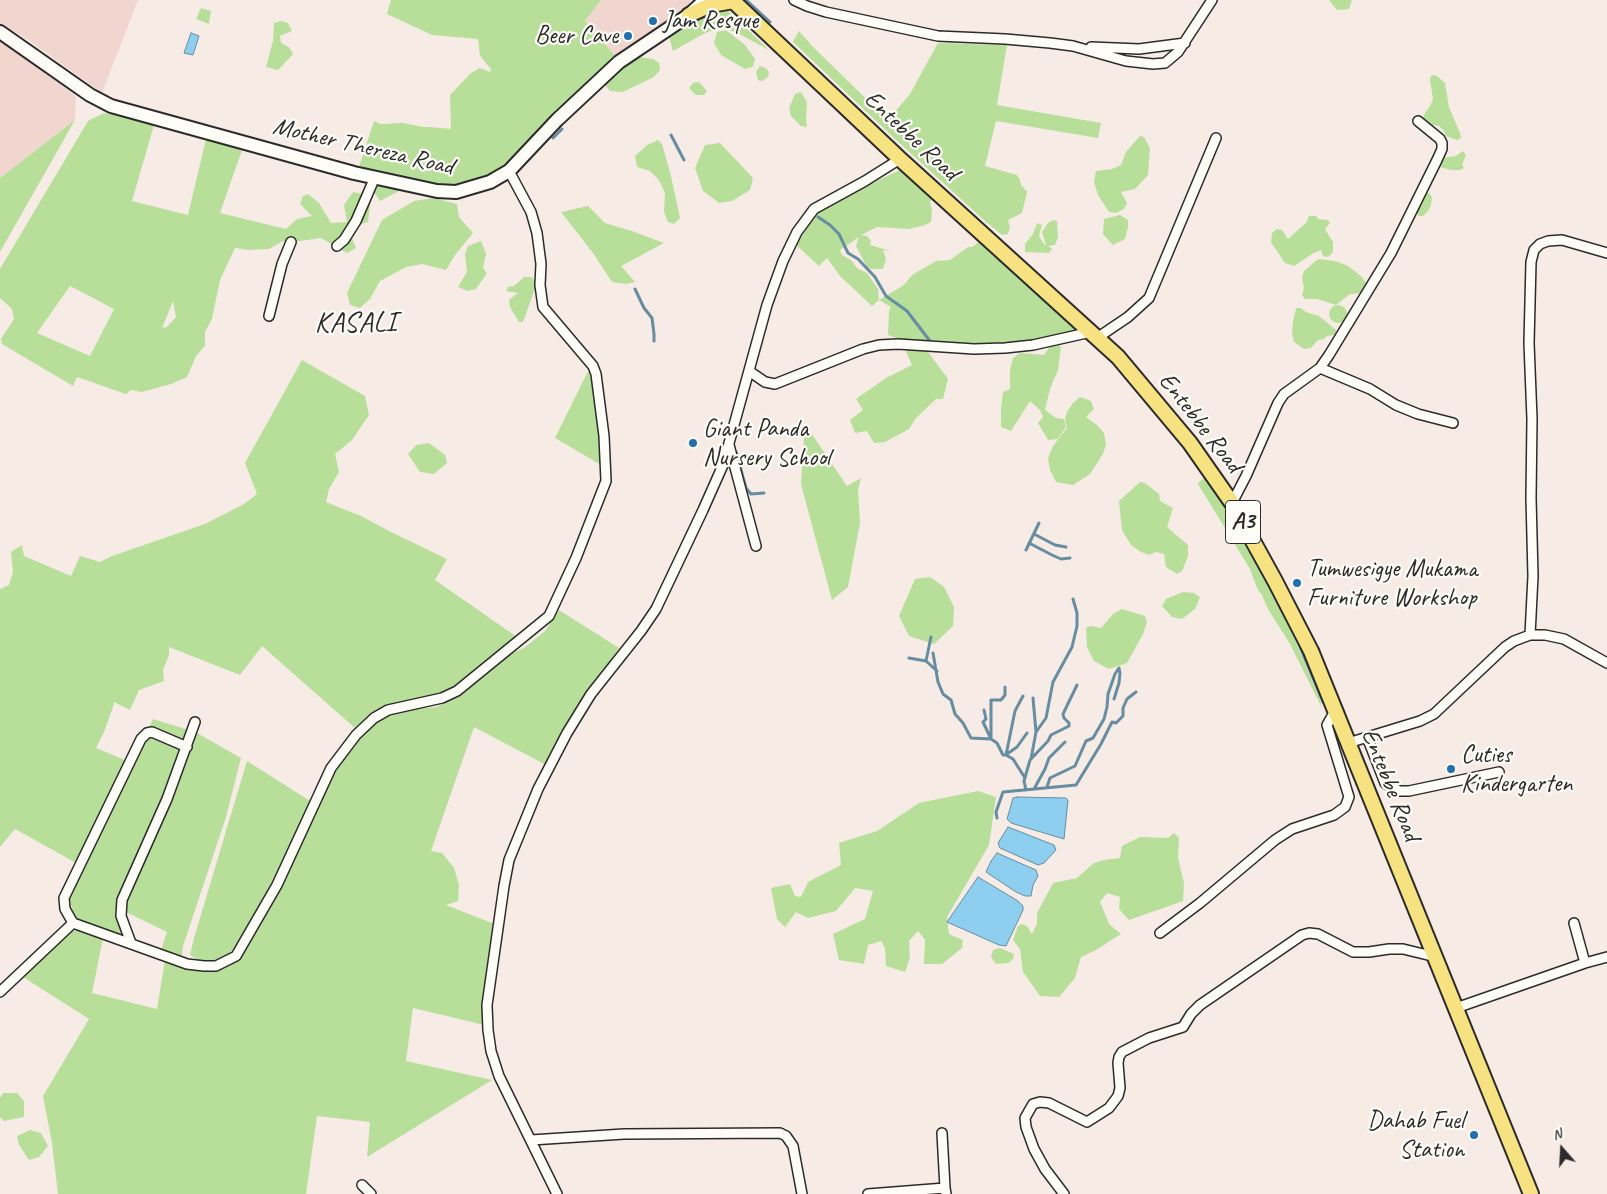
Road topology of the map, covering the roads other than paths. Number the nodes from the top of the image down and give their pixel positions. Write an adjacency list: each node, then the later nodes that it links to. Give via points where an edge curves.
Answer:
1 (794, 0): 7 (street, via 826,12 938,36)
2 (1212, 0): 6 (street)
3 (732, 1): 4 (main road); 10 (main road, Entebbe Road / A3)
4 (698, 6): 11 (street, Mother Thereza Road, via 619,62)
5 (0, 32): 12 (street, Mother Thereza Road, via 111,106)
6 (1184, 43): 7 (street, via 1139,48); 7 (street, via 1165,63 1153,64 1126,61)
7 (1073, 46)
8 (1418, 121): 18 (street, via 1440,139 1442,149 1391,253)
9 (1216, 138): 17 (street, via 1149,298 1128,317)
10 (900, 158): 17 (main road, Entebbe Road / A3); 19 (street, via 814,209 805,219 767,305)
11 (509, 171): 12 (street, Mother Thereza Road, via 490,182 456,192); 35 (street, via 528,204 537,234 543,307 593,366 604,436 606,481 554,608 537,628 457,690 442,698 388,710 356,734 331,768 277,885 236,956 216,966 187,964)
12 (375, 177): 14 (street, via 356,221)
13 (291, 242): 16 (street)
14 (337, 246)
15 (1607, 253): 24 (street, via 1562,240 1548,241 1534,250 1531,262 1529,342 1533,576)
16 (269, 316)
17 (1094, 335): 19 (street, via 1005,348 879,345 863,348 775,384 765,382); 22 (main road, Entebbe Road / A3, via 1118,357 1163,410)
18 (1320, 368): 20 (street, via 1418,414); 22 (street, via 1284,394 1278,403)
19 (749, 371): 21 (street)
20 (1453, 423)
21 (729, 445): 23 (street); 42 (street, via 706,503 659,602 571,726 538,789 509,860 487,1005 488,1030 499,1076)
22 (1232, 503): 26 (main road, Entebbe Road / A3, via 1311,651)
23 (756, 546)
24 (1530, 635): 25 (street, via 1564,639); 28 (street, via 1505,647 1434,714)
25 (1607, 663)
26 (1335, 711): 29 (main road, Entebbe Road / A3); 34 (street, via 1327,725 1349,797 1345,807 1334,815 1292,829 1275,840)
27 (196, 722): 30 (street)
28 (1367, 737): 29 (street); 31 (street, via 1385,783 1399,791)
29 (1348, 743): 37 (main road, Entebbe Road / A3)
30 (186, 747): 32 (street, via 152,732 147,732 141,739 64,898 65,909); 35 (street, via 167,800 122,900 121,916)
31 (1499, 772)
32 (73, 923): 35 (street); 39 (street)
33 (1574, 923): 38 (street)
34 (1160, 933)
35 (131, 943)
36 (1607, 957): 38 (street)
37 (1436, 958): 40 (main road, Entebbe Road / A3); 49 (street, via 1389,948 1353,952 1318,934 1302,935 1200,1005 1183,1027 1149,1038 1122,1052 1118,1063 1118,1096 1109,1108 1087,1122 1049,1102 1033,1104 1025,1118 1026,1127 1045,1169)
38 (1585, 963): 40 (street)
39 (0, 992)
40 (1456, 1008): 50 (main road, Entebbe Road / A3)
41 (942, 1133): 44 (street)
42 (531, 1140): 46 (street); 47 (street, via 624,1134 780,1133 792,1146)
43 (362, 1186): 45 (street)
44 (945, 1191): 48 (street)
45 (372, 1194)
46 (557, 1194)
47 (802, 1194)
48 (868, 1194)
49 (1064, 1194)
50 (1531, 1194)

